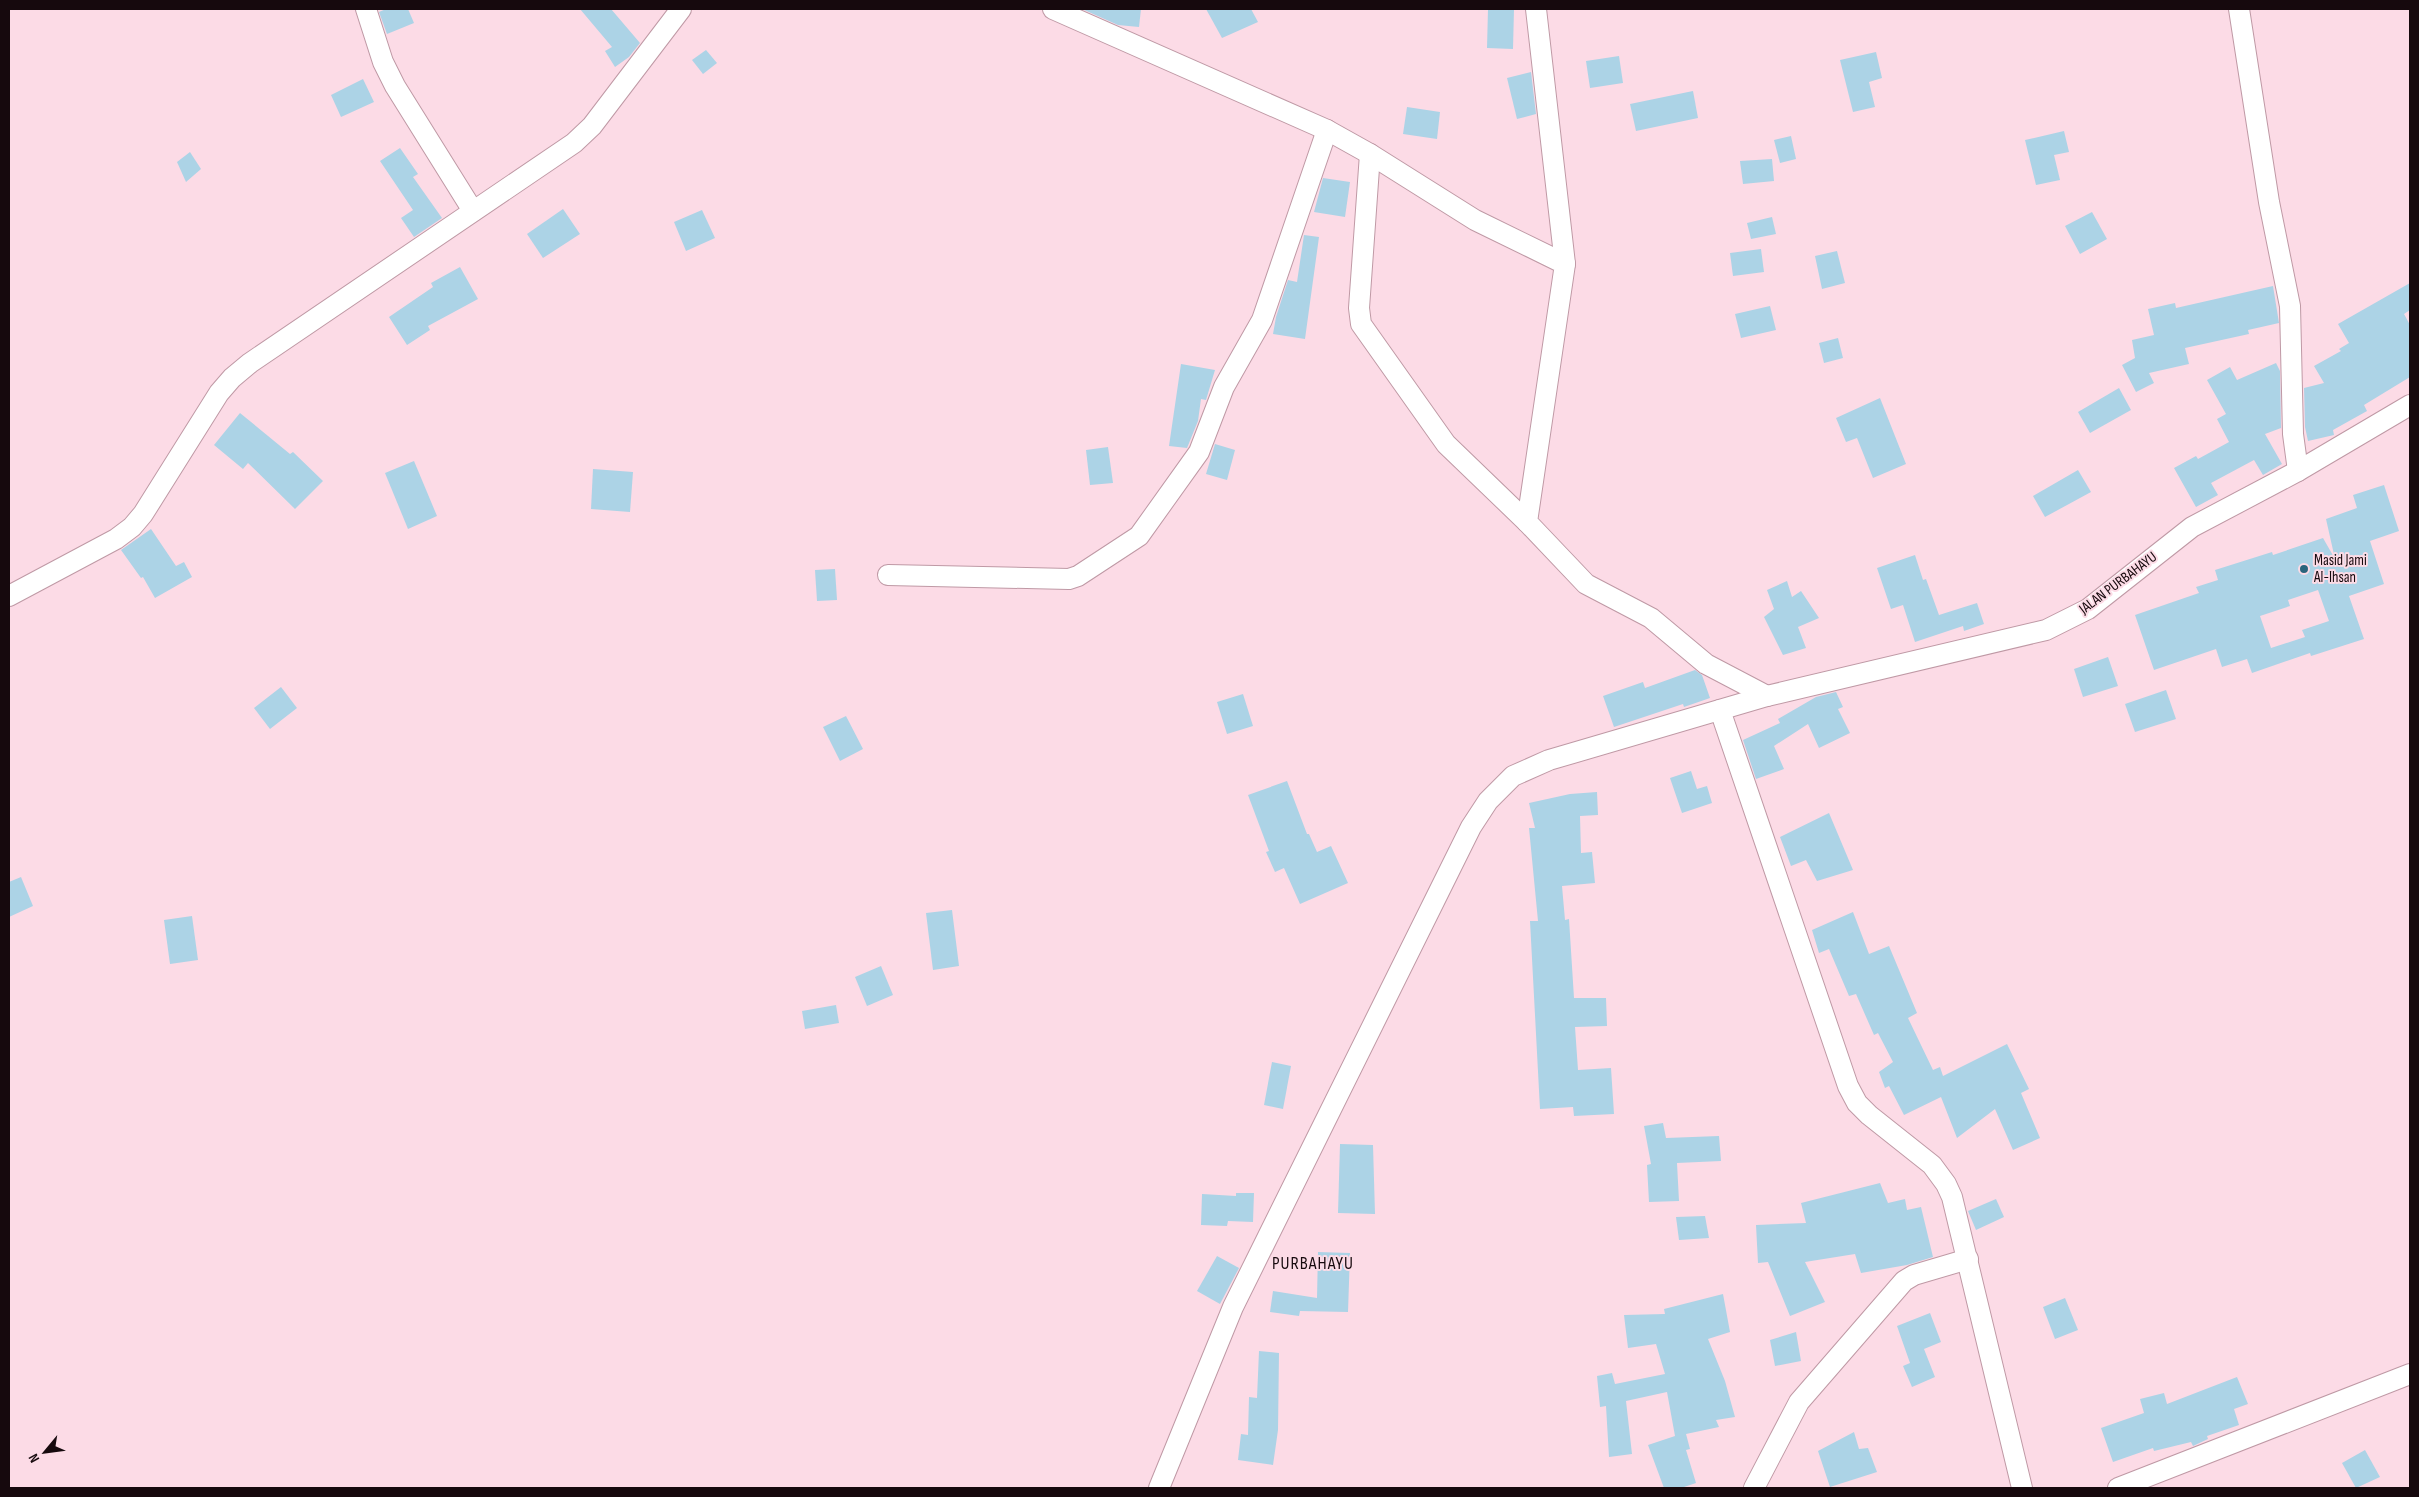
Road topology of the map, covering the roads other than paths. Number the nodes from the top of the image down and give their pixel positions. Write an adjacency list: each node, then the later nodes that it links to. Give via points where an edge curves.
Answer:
1 (366, 9): 8 (street, via 383,62 395,86)
2 (681, 9): 8 (street, via 584,134)
3 (1053, 9): 6 (street)
4 (1536, 9): 9 (street)
5 (2239, 9): 11 (street, via 2269,202 2290,306 2293,434)
6 (1327, 130): 7 (street); 13 (street, via 1260,325 1224,387 1199,452 1139,536 1069,579)
7 (1370, 154): 9 (street, via 1475,220); 12 (street, via 1359,308 1361,324 1446,444)
8 (473, 211): 14 (street, via 232,378 132,527 116,539)
9 (1564, 264): 12 (street)
10 (2410, 405): 11 (street, JALAN PURBAHAYU)
11 (2298, 470): 15 (street, JALAN PURBAHAYU, via 2192,527 2088,609 2046,630)
12 (1527, 522): 15 (street, via 1586,584 1651,618 1706,664)
13 (888, 575)
14 (9, 596)
15 (1767, 696): 16 (street, JALAN PURBAHAYU)
16 (1720, 710): 17 (street, via 1848,1086 1857,1103 1869,1115 1940,1174 1952,1197); 19 (street, JALAN PURBAHAYU, via 1549,760 1513,776 1488,801 1467,836 1233,1307)
17 (1968, 1259): 20 (street, via 1904,1281 1799,1402); 21 (street)
18 (2410, 1374): 22 (street)
19 (1159, 1488)
20 (1754, 1488)
21 (2022, 1488)
22 (2118, 1488)

